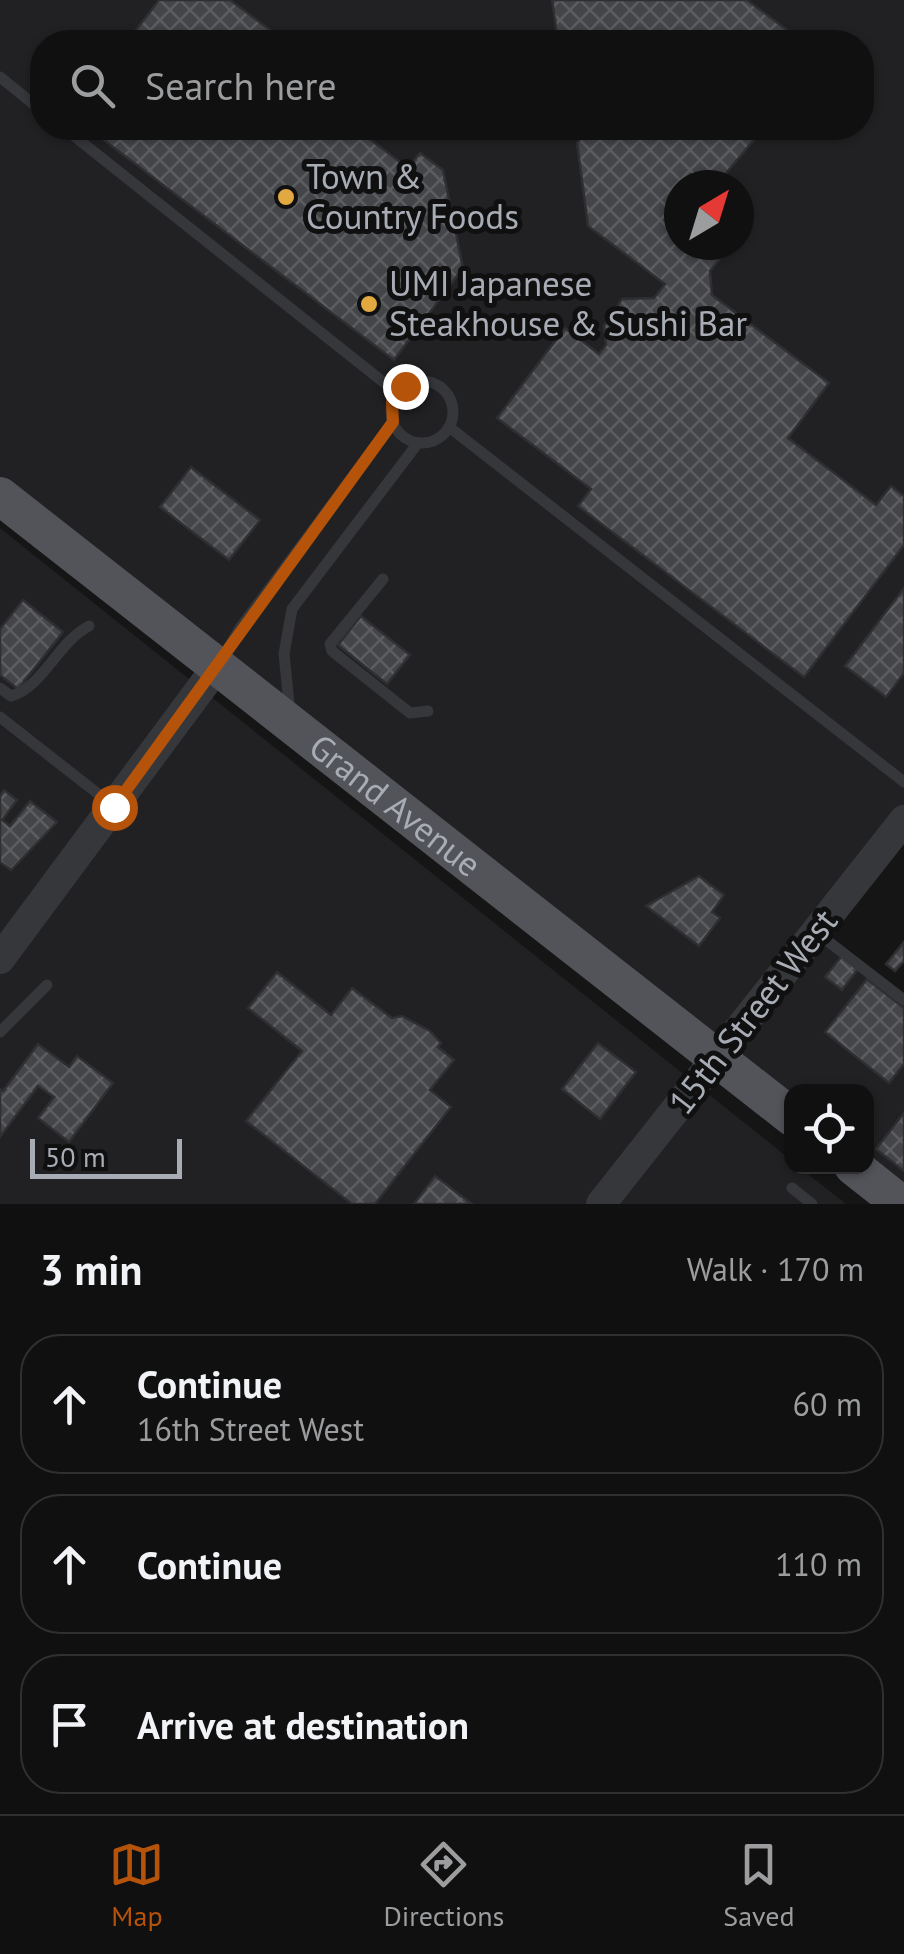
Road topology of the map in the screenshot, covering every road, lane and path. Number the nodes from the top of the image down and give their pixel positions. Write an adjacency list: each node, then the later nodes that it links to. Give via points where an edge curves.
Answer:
1 (0, 77): 2 (lane)
2 (30, 101)
3 (79, 140): 4 (lane)
4 (398, 393): 5 (lane); 6 (lane, via 415,382 442,388 452,404)
5 (393, 422): 7 (lane); 11 (lane)
6 (449, 427): 7 (lane, via 436,440); 16 (lane)
7 (418, 442): 15 (lane, via 292,609 284,654)
8 (0, 496): 11 (main road, Grand Avenue)
9 (382, 579): 13 (lane, via 330,644 332,651 410,712)
10 (89, 626): 12 (lane, via 70,636 25,692 11,696)
11 (219, 664): 15 (main road, Grand Avenue); 17 (street)
12 (0, 688)
13 (428, 711)
14 (0, 717): 17 (lane)
15 (292, 722): 24 (main road, Grand Avenue)
16 (904, 782)
17 (114, 807): 20 (street)
18 (904, 820): 19 (street, 15th Street West)
19 (816, 932): 22 (lane); 24 (street, 15th Street West)
20 (0, 959)
21 (47, 985): 23 (lane)
22 (904, 1000)
23 (0, 1032)
24 (717, 1058): 25 (main road, Grand Avenue); 29 (street, 15th Street West)
25 (784, 1111)
26 (862, 1174): 28 (main road)
27 (792, 1188): 30 (lane)
28 (888, 1200)
29 (601, 1204)
30 (812, 1204)

